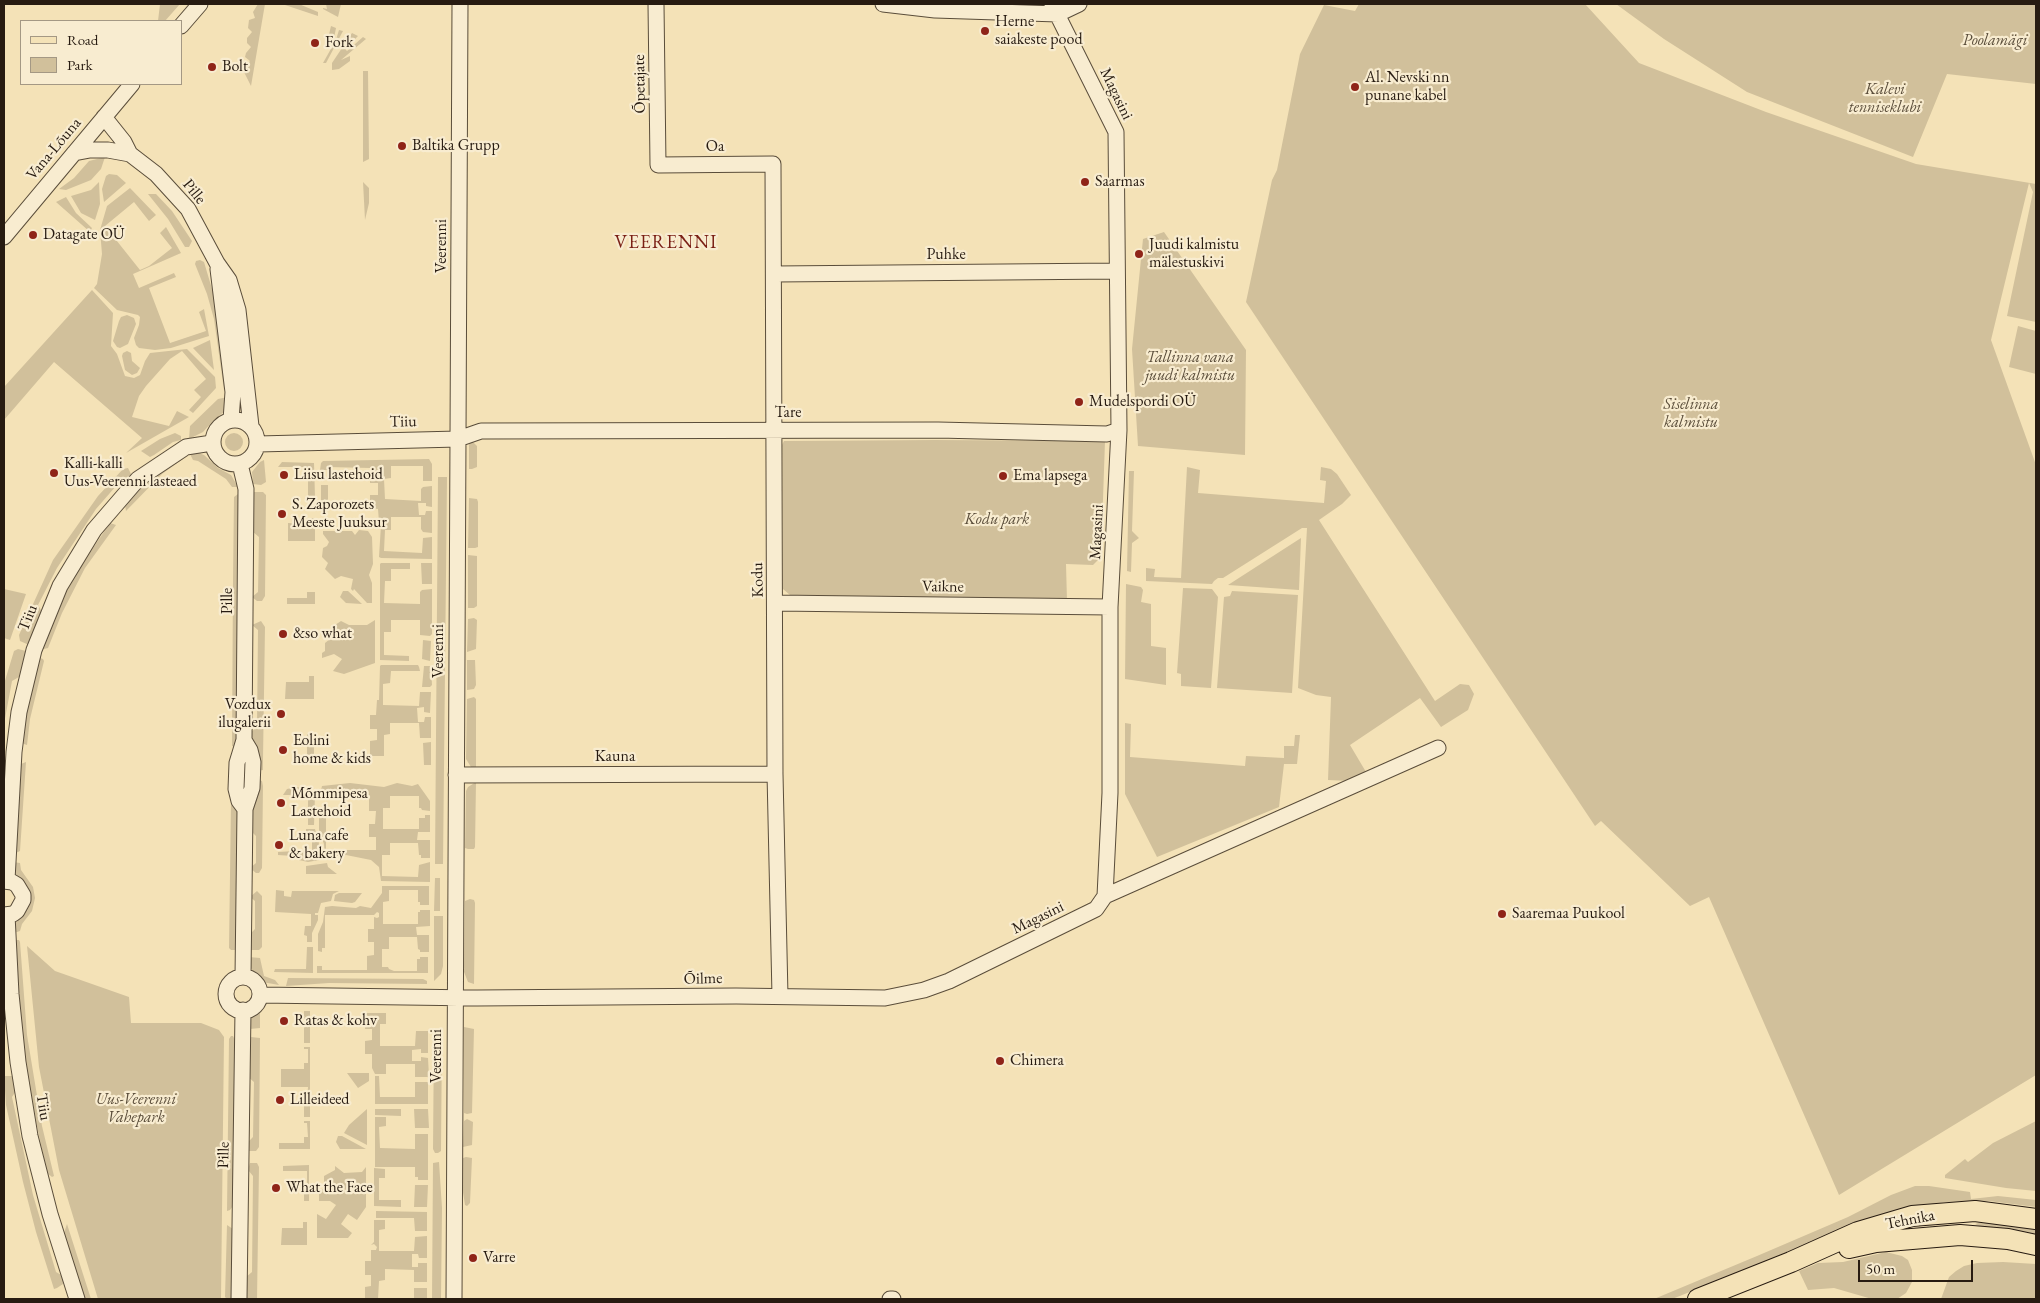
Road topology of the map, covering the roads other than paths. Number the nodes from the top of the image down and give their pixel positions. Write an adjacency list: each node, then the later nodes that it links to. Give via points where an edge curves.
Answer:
1 (200, 4): 7 (street)
2 (460, 4): 22 (street, Veerenni)
3 (656, 4): 12 (street, Õpetajate)
4 (882, 4): 6 (street, via 935,10)
5 (1079, 4): 6 (street)
6 (1055, 9): 16 (street, Magasini, via 1116,132)
7 (182, 25)
8 (131, 85): 9 (street, Vana-Lõuna)
9 (104, 117): 10 (street, Vana-Lõuna); 11 (street, Pille)
10 (74, 153): 11 (street, Pille, via 108,150); 14 (street, Vana-Lõuna)
11 (130, 154): 15 (street, Pille, via 156,174 188,209)
12 (658, 164): 13 (street, Oa)
13 (773, 164): 17 (street, Kodu)
14 (6, 230)
15 (217, 263): 18 (street, Pille, via 233,392); 19 (street, Pille, via 229,280 238,310)
16 (1117, 271): 17 (street, Puhke); 20 (street, Magasini)
17 (774, 274): 21 (street, Kodu)
18 (231, 420): 19 (street); 23 (street, via 220,425)
19 (250, 426): 24 (street)
20 (1119, 430): 21 (street, Tare, via 1107,434); 27 (street, Magasini)
21 (773, 431): 22 (street, Tare, via 481,432); 26 (street, Kodu)
22 (458, 439): 24 (street, Tiiu); 30 (street, Veerenni)
23 (212, 443): 25 (street, via 221,460); 31 (street, Tiiu, via 186,447 138,479 94,530 60,586 34,650 19,712)
24 (258, 444): 25 (street, via 252,457)
25 (240, 464): 34 (street, Pille, via 246,489 244,740 236,763 236,789 245,809)
26 (776, 603): 27 (street, Vaikne); 29 (street, Kodu)
27 (1110, 607): 32 (street, Magasini, via 1110,793)
28 (1438, 748): 32 (street)
29 (775, 774): 30 (street, Kauna); 37 (street, Kodu)
30 (456, 776): 38 (street, Veerenni)
31 (5, 881): 33 (street, via 21,889 23,900 18,910)
32 (1105, 896): 35 (street, Magasini, via 1096,909)
33 (5, 915): 43 (street, Tiiu, via 18,1062 30,1136)
34 (243, 977): 36 (street, via 257,984); 39 (street, via 233,980 226,994 230,1004)
35 (949, 981): 37 (street, Õilme, via 885,998)
36 (260, 995): 38 (street, Õilme); 39 (street, via 256,1004)
37 (780, 996): 38 (street, Õilme)
38 (455, 997): 45 (street, Veerenni)
39 (243, 1010): 44 (street, Pille)
40 (2036, 1219): 42 (main road, Tehnika, via 1975,1210 1912,1216 1858,1232)
41 (2036, 1245): 42 (main road, Tehnika, via 2008,1239 1942,1236 1876,1242)
42 (1791, 1262): 46 (main road, Tehnika)
43 (77, 1299)
44 (239, 1299)
45 (454, 1299)
46 (1698, 1299)

